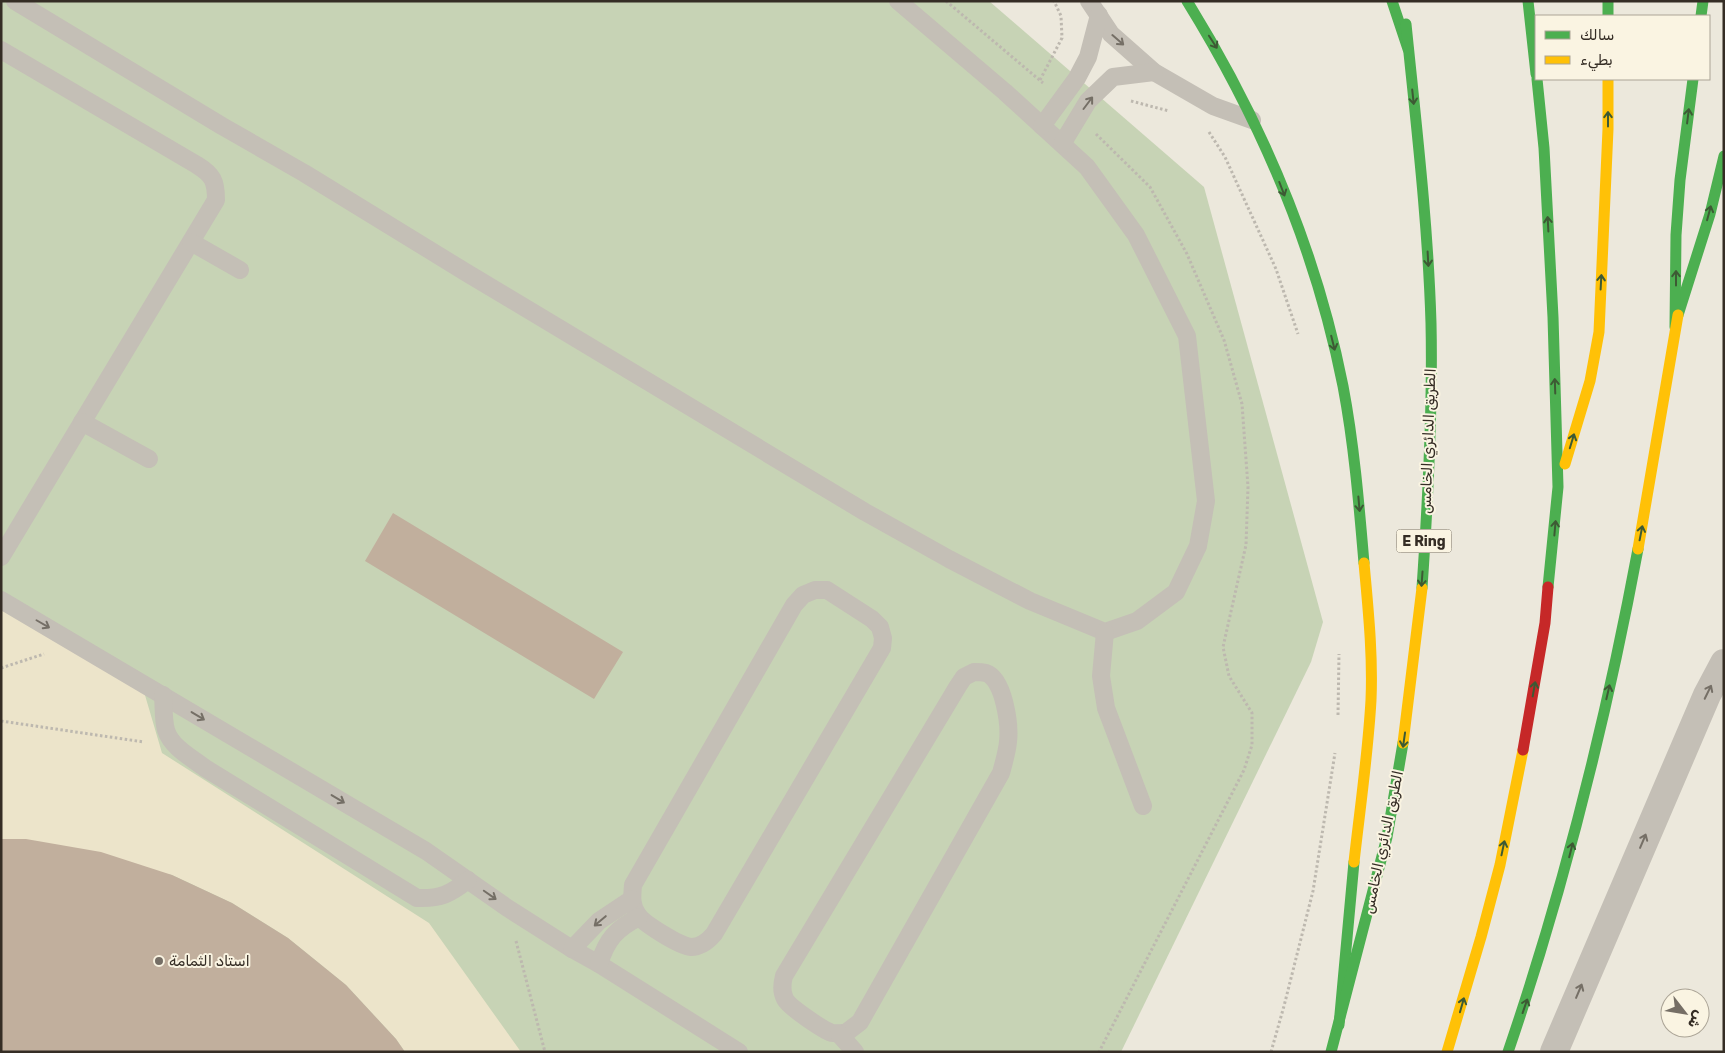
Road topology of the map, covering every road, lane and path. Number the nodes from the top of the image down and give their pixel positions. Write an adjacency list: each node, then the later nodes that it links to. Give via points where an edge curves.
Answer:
1 (15, 1): 40 (lane, via 865,512 1030,602)
2 (898, 1): 27 (lane)
3 (946, 1): 18 (path)
4 (1054, 1): 18 (path, via 1061,16 1062,38)
5 (1187, 1): 26 (main road, one-way to 26, via 1218,51)
6 (1392, 1): 14 (main road)
7 (1404, 1): 14 (main road, الطريق الدائري الخامس)
8 (1528, 1): 16 (main road)
9 (1608, 1): 12 (main road)
10 (1703, 1): 13 (main road)
11 (1094, 8): 17 (lane, one-way to 17, via 1111,34); 22 (lane, via 1088,57)
12 (1608, 15)
13 (1701, 15)
14 (1408, 49): 57 (main road, الطريق الدائري الخامس / E Ring, one-way to 57, via 1426,228 1431,323 1431,448 1421,596 1401,762 1388,836)
15 (1, 50): 31 (lane, via 209,172 216,186 216,200)
16 (1535, 65)
17 (1154, 72): 25 (lane, one-way to 17, via 1088,101 1112,77); 26 (lane, via 1213,106)
18 (1040, 80): 22 (path)
19 (1537, 80): 37 (main road, one-way to 19, via 1553,317)
20 (1608, 80): 37 (main road, one-way to 20, via 1590,381 1599,332)
21 (1693, 80): 33 (main road, one-way to 21, via 1676,235)
22 (1062, 98): 27 (lane)
23 (1124, 99): 24 (path)
24 (1176, 113)
25 (1080, 115): 29 (lane); 62 (path, via 1150,187 1187,254 1224,340 1242,404 1248,487 1246,545 1223,647 1229,676 1252,713 1252,745 1244,770)
26 (1252, 120): 57 (main road, one-way to 57, via 1302,239 1324,308 1343,386 1356,476 1371,642 1370,698)
27 (1042, 126): 29 (lane)
28 (1208, 130): 34 (path, via 1225,157 1276,269)
29 (1062, 144): 40 (lane, via 1087,168 1136,235 1187,336 1206,501 1198,546 1176,592 1137,622)
30 (1724, 156): 33 (main road, one-way to 30)
31 (191, 242): 32 (lane); 35 (lane)
32 (240, 270)
33 (1675, 327): 66 (main road, one-way to 33, via 1562,885 1624,626)
34 (1300, 340)
35 (82, 422): 36 (lane); 38 (lane)
36 (149, 459)
37 (1558, 487): 65 (main road, one-way to 37, via 1482,937 1518,775 1546,623)
38 (1, 557)
39 (1, 600): 41 (lane, one-way to 41)
40 (1105, 632): 50 (lane, via 1101,676 1106,708)
41 (80, 646): 44 (path, via 74,645); 45 (lane)
42 (1340, 649): 46 (path)
43 (1724, 663): 67 (street, one-way to 43, via 1707,694)
44 (1, 668)
45 (163, 695): 49 (lane, via 166,730); 51 (lane, one-way to 51, via 426,851)
46 (1338, 716)
47 (1, 721): 49 (path)
48 (1336, 744): 63 (path, via 1313,892)
49 (177, 747): 51 (lane, via 205,768 417,898 448,894)
50 (1143, 806)
51 (468, 880): 53 (lane, one-way to 53)
52 (632, 899): 54 (lane); 54 (lane, via 633,885 794,605 803,595 827,590 872,619 880,627 882,648 714,934 708,941 690,947); 55 (lane, one-way to 55, via 599,921)
53 (506, 907): 55 (lane); 59 (path)
54 (638, 917): 56 (lane, via 612,935)
55 (572, 949): 56 (lane)
56 (599, 964): 60 (lane)
57 (1339, 1025): 64 (main road, الطريق الدائري الخامس / E Ring)
58 (839, 1034): 58 (lane, via 831,1033 791,1007 782,993 784,976 964,677 974,672 985,672 995,678 1000,688 1008,722 1006,756 1001,773 860,1022); 61 (lane)
59 (545, 1052)
60 (739, 1052)
61 (855, 1052)
62 (1099, 1052)
63 (1271, 1052)
64 (1331, 1052)
65 (1447, 1052)
66 (1508, 1052)
67 (1554, 1052)

